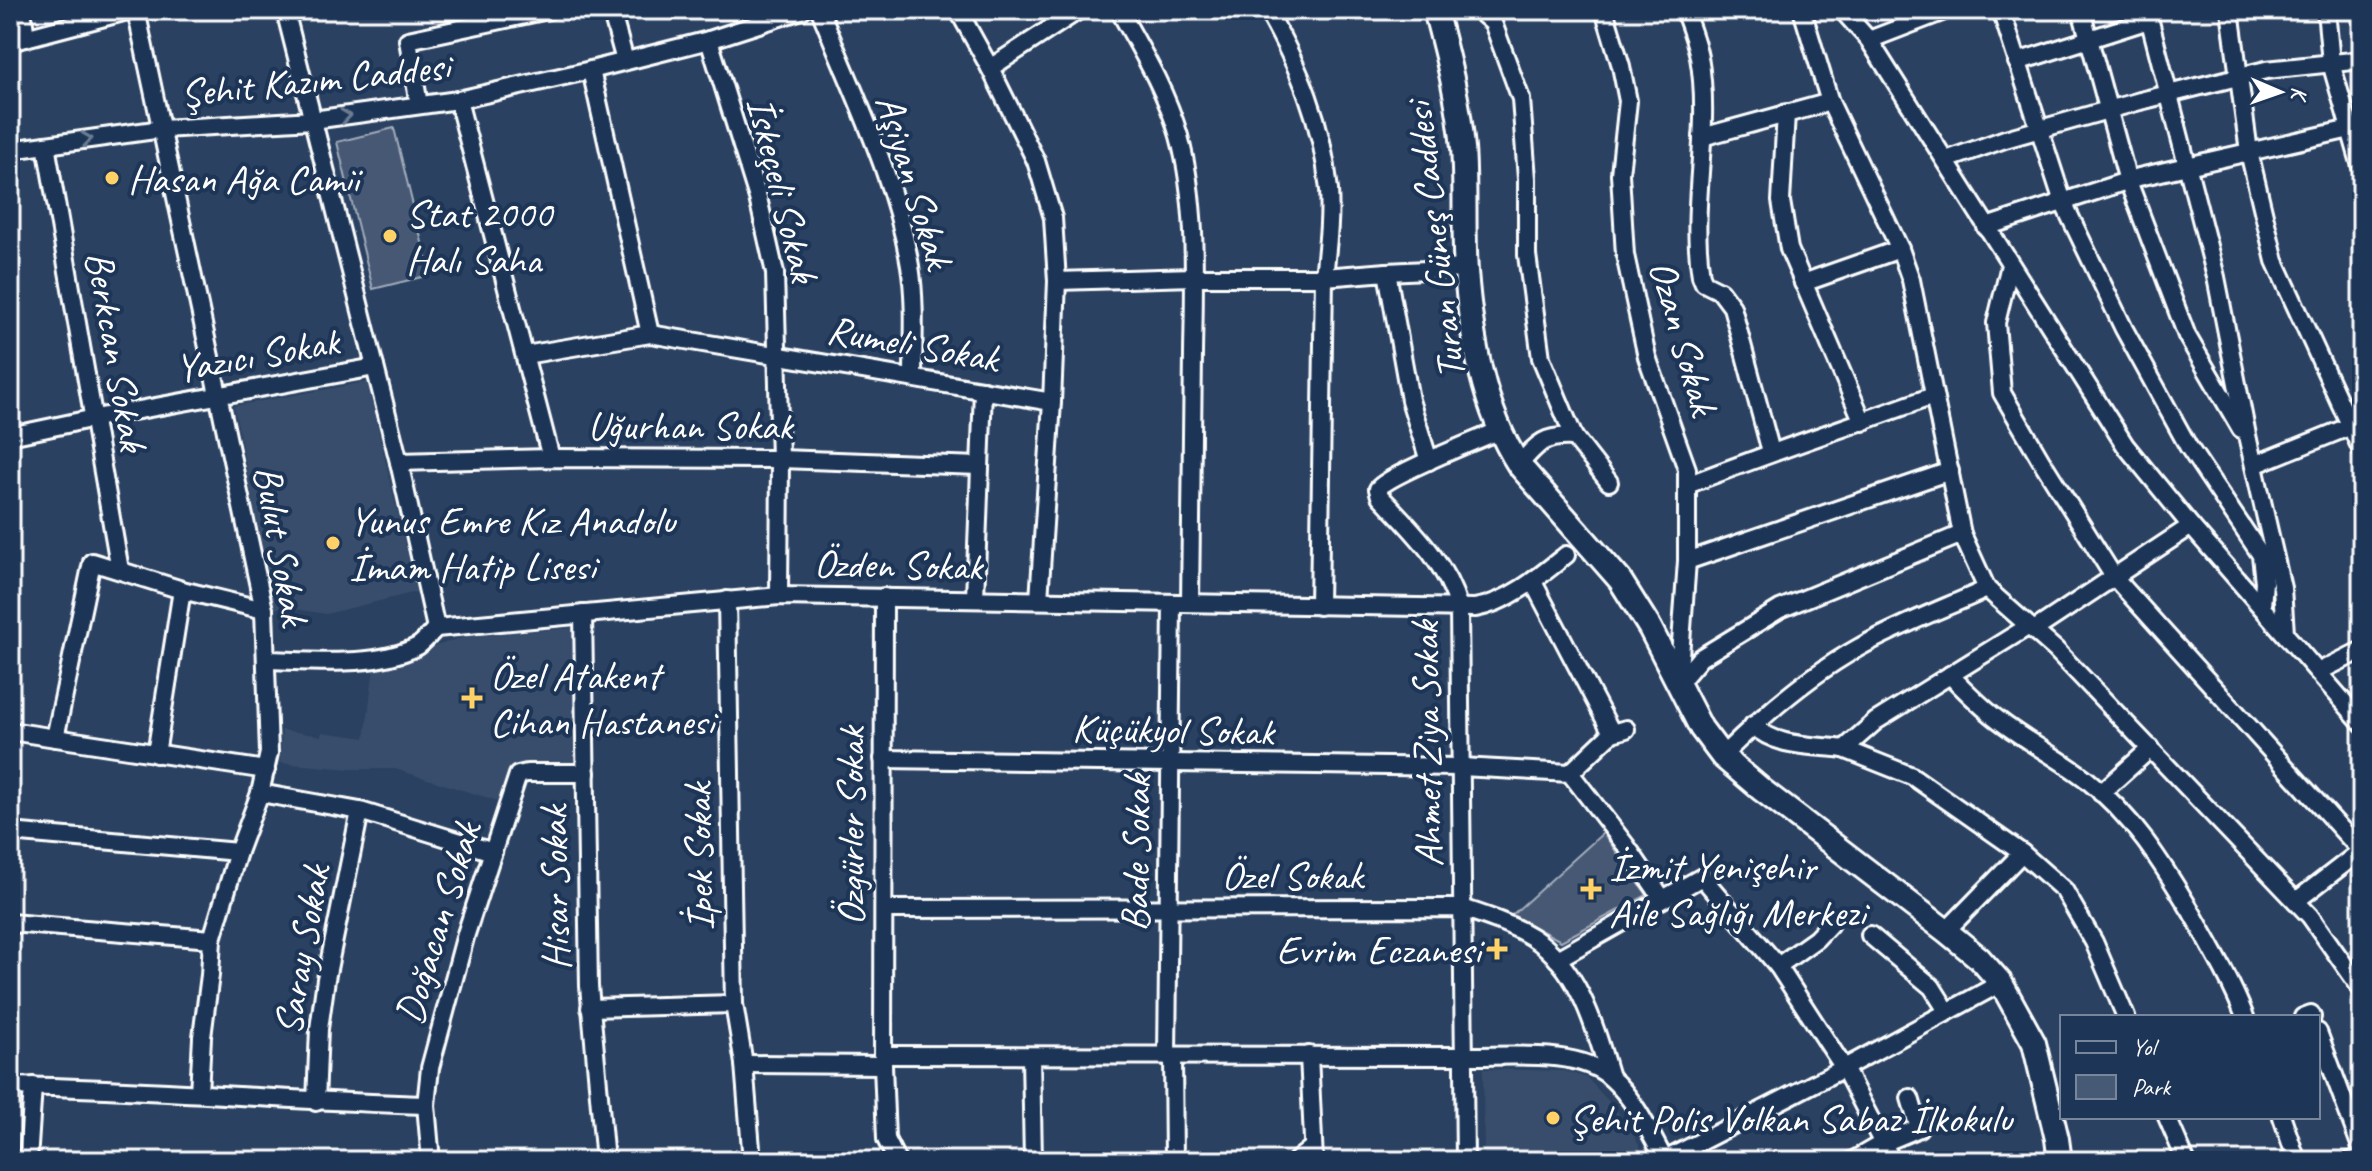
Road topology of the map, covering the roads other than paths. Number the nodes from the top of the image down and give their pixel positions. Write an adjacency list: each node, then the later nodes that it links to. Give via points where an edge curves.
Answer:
1 (22, 10): 25 (street)
2 (134, 10): 25 (street); 42 (street, Bulut Sokak)
3 (285, 10): 41 (street)
4 (548, 10): 38 (street, via 408,40)
5 (611, 10): 29 (street)
6 (820, 10): 67 (street, Aşiyan Sokak, via 880,158 902,232 913,292)
7 (958, 10): 32 (street)
8 (1079, 10): 32 (street)
9 (1119, 10): 59 (street, via 1162,90 1179,135)
10 (1267, 10): 60 (street, via 1305,85 1319,135 1329,192)
11 (1435, 10): 57 (main road, Turan Güneş Caddesi, via 1463,144)
12 (1478, 10): 77 (street, via 1493,23 1521,99 1531,298 1541,358)
13 (1604, 10): 90 (street, Ozan Sokak, via 1628,101 1620,174 1625,255 1647,357 1683,454)
14 (1684, 10): 45 (street, via 1700,61)
15 (1802, 10): 37 (street)
16 (1842, 10): 27 (street)
17 (1947, 10): 27 (street)
18 (2001, 10): 30 (street)
19 (2081, 10): 24 (street)
20 (2230, 10): 34 (street)
21 (2326, 10): 31 (street)
22 (791, 12): 26 (street, Şehit Kazım Caddesi)
23 (2148, 15): 24 (street); 35 (street)
24 (2089, 39): 30 (street); 39 (street)
25 (18, 40)
26 (709, 40): 29 (street, Şehit Kazım Caddesi); 64 (street, İskeçeli Sokak, via 770,247)
27 (1869, 40): 49 (street)
28 (2362, 60): 31 (street)
29 (625, 61): 33 (street, Şehit Kazım Caddesi)
30 (2017, 62): 44 (street)
31 (2331, 63): 34 (street); 43 (street)
32 (990, 68): 61 (street, via 1045,187 1053,218)
33 (591, 70): 36 (street, Şehit Kazım Caddesi); 63 (street)
34 (2239, 77): 35 (street); 48 (street)
35 (2169, 94): 39 (street); 50 (street)
36 (458, 100): 38 (street, Şehit Kazım Caddesi); 65 (street)
37 (1830, 102): 40 (street); 55 (street)
38 (419, 105): 41 (street, Şehit Kazım Caddesi, one-way to 38)
39 (2110, 110): 44 (street); 52 (street)
40 (1786, 113): 45 (street); 62 (street, via 1781,201 1789,249)
41 (313, 120): 42 (street, Şehit Kazım Caddesi); 66 (street)
42 (162, 129): 46 (street, Şehit Kazım Caddesi, one-way to 42); 69 (street, Bulut Sokak)
43 (2350, 129): 48 (street); 51 (street)
44 (2038, 130): 49 (street); 53 (street)
45 (1702, 137): 80 (street, via 1701,276 1732,307)
46 (46, 145): 47 (street, Şehit Kazım Caddesi); 72 (street, Berkcan Sokak)
47 (10, 150)
48 (2249, 152): 50 (street); 74 (street, via 2275,261)
49 (1946, 160): 54 (street)
50 (2188, 166): 52 (street); 78 (street)
51 (2362, 170)
52 (2128, 181): 53 (street); 78 (street, via 2187,336)
53 (2063, 202): 54 (street); 108 (street, via 2188,446 2261,555)
54 (1986, 227): 56 (street)
55 (1900, 249): 62 (street); 70 (street)
56 (2010, 265): 91 (street, via 2125,445); 96 (street, via 1996,323 2002,393)
57 (1466, 268): 58 (street); 75 (main road, Turan Güneş Caddesi, via 1476,344)
58 (1387, 272): 60 (street); 83 (street, via 1410,400)
59 (1194, 277): 60 (street); 61 (street); 106 (street)
60 (1324, 277): 107 (street)
61 (1057, 281): 71 (street)
62 (1803, 283): 73 (street)
63 (650, 334): 64 (street, Rumeli Sokak); 65 (street, Rumeli Sokak)
64 (778, 354): 67 (street, Rumeli Sokak); 82 (street, İskeçeli Sokak)
65 (525, 355): 81 (street)
66 (375, 367): 69 (street, Yazıcı Sokak); 84 (street)
67 (913, 378): 68 (street, Rumeli Sokak)
68 (983, 390): 71 (street, Rumeli Sokak); 87 (street)
69 (218, 396): 72 (street, Yazıcı Sokak); 110 (street, Bulut Sokak)
70 (1933, 396): 73 (street); 88 (street)
71 (1052, 402): 104 (street)
72 (95, 418): 76 (street, Yazıcı Sokak); 95 (street, Berkcan Sokak)
73 (1863, 422): 80 (street)
74 (2351, 426): 79 (street); 86 (street)
75 (1500, 430): 83 (street, Ahmet Ziya Sokak); 85 (main road, Turan Güneş Caddesi)
76 (10, 436)
77 (1574, 437): 85 (street, via 1539,441); 89 (street)
78 (2248, 440): 86 (street)
79 (2362, 451)
80 (1771, 452): 90 (street)
81 (551, 458): 82 (street, Uğurhan Sokak); 84 (street, Uğurhan Sokak)
82 (780, 459): 87 (street, Uğurhan Sokak); 100 (street, İskeçeli Sokak)
83 (1429, 461): 109 (street, Ahmet Ziya Sokak, via 1382,484 1378,492 1434,555)
84 (399, 462): 112 (street)
85 (1519, 465): 119 (main road, Turan Güneş Caddesi, via 1620,580)
86 (2254, 465): 114 (street, via 2282,588)
87 (980, 466): 102 (street)
88 (1950, 471): 92 (street); 94 (street)
89 (1609, 482)
90 (1687, 485): 94 (street, Ozan Sokak)
91 (2191, 526): 96 (street); 108 (street)
92 (1962, 534): 98 (street); 119 (street, via 1780,609 1700,658)
93 (1566, 555): 97 (street, Özden Sokak)
94 (1687, 561): 119 (street, Ozan Sokak)
95 (120, 570): 99 (street); 123 (street, via 92,562)
96 (2114, 577): 113 (street); 138 (street)
97 (1533, 582): 109 (street, Özden Sokak, via 1489,605); 133 (street, via 1619,731)
98 (1987, 589): 113 (street); 121 (street, via 1859,647)
99 (182, 590): 110 (street); 126 (street)
100 (779, 596): 101 (street, Özden Sokak); 103 (street, Özden Sokak)
101 (884, 597): 102 (street, Özden Sokak); 128 (street, Özgürler Sokak)
102 (975, 598): 104 (street, Özden Sokak)
103 (727, 600): 111 (street, Özden Sokak); 156 (street, İpek Sokak)
104 (1039, 600): 105 (street, Özden Sokak)
105 (1172, 603): 106 (street, Özden Sokak); 129 (street, Bade Sokak)
106 (1190, 603): 107 (street, Özden Sokak)
107 (1319, 606): 109 (street, Özden Sokak)
108 (2262, 606): 114 (street)
109 (1459, 608): 130 (street, Ahmet Ziya Sokak)
110 (264, 610): 116 (street, Bulut Sokak)
111 (583, 614): 112 (street, Özden Sokak); 132 (street, Hisar Sokak)
112 (436, 628): 116 (street, Özden Sokak, via 417,646 381,658)
113 (2031, 628): 118 (street); 124 (street)
114 (2285, 633): 117 (street)
115 (2362, 650): 117 (street)
116 (267, 660): 131 (street, Bulut Sokak)
117 (2318, 672): 120 (street)
118 (1950, 675): 125 (street, via 1876,721); 135 (street, via 1999,721)
119 (1677, 685): 127 (main road, Turan Güneş Caddesi)
120 (2362, 723)
121 (1753, 725): 125 (street, via 1780,741); 127 (street)
122 (10, 731): 123 (street)
123 (55, 738): 126 (street)
124 (2151, 748): 135 (street); 143 (street)
125 (1844, 749): 141 (street, via 1912,776)
126 (156, 754): 131 (street)
127 (1722, 756): 149 (main road, Turan Güneş Caddesi)
128 (883, 759): 129 (street, Küçükyol Sokak); 145 (street, Özgürler Sokak)
129 (1170, 762): 130 (street, Küçükyol Sokak); 146 (street, Bade Sokak)
130 (1461, 767): 133 (street, Küçükyol Sokak); 144 (street, Ahmet Ziya Sokak)
131 (266, 770): 134 (street, Bulut Sokak)
132 (586, 773): 140 (street, Doğacan Sokak, via 518,775); 157 (street, Hisar Sokak)
133 (1570, 773): 142 (street)
134 (260, 793): 136 (street); 139 (street, Bulut Sokak)
135 (2101, 793): 160 (street, via 2158,856)
136 (360, 811): 140 (street); 174 (street, Saray Sokak, via 326,979)
137 (10, 832): 139 (street)
138 (2362, 851): 143 (street)
139 (238, 852): 151 (street, Bulut Sokak)
140 (493, 852): 175 (street, Doğacan Sokak, via 436,1044)
141 (2022, 853): 149 (street); 159 (street, via 2064,890 2094,942)
142 (1662, 898): 152 (street); 153 (street, via 1702,877)
143 (2296, 901): 155 (street)
144 (1462, 908): 146 (street, Özel Sokak); 152 (street, Özel Sokak, via 1530,936); 165 (street, Ahmet Ziya Sokak)
145 (884, 909): 146 (street, Özel Sokak); 166 (street, Özgürler Sokak)
146 (1168, 910): 164 (street, Bade Sokak)
147 (10, 923): 151 (street)
148 (1830, 924): 153 (street)
149 (1946, 931): 154 (main road, Turan Güneş Caddesi)
150 (1870, 935): 158 (street, via 1932,987)
151 (212, 939): 172 (street, Bulut Sokak)
152 (1557, 959): 169 (street, Özel Sokak, via 1592,1020)
153 (1778, 966): 168 (street)
154 (2001, 983): 158 (street); 194 (main road, Turan Güneş Caddesi, via 2034,1043)
155 (2362, 990)
156 (734, 1004): 157 (street); 167 (street, İpek Sokak)
157 (590, 1008): 184 (street, Hisar Sokak)
158 (1947, 1011): 168 (street)
159 (2125, 1015)
160 (2244, 1015)
161 (2320, 1037): 179 (street)
162 (1309, 1055): 164 (street); 165 (street); 180 (street)
163 (1031, 1056): 164 (street); 166 (street); 187 (street)
164 (1170, 1056): 188 (street, Bade Sokak)
165 (1464, 1056): 169 (street, via 1561,1058); 190 (street, Ahmet Ziya Sokak)
166 (883, 1060): 167 (street); 186 (street, Özgürler Sokak, via 886,1139)
167 (744, 1064): 185 (street, İpek Sokak)
168 (1844, 1068): 178 (street); 191 (street)
169 (1610, 1077): 191 (street)
170 (10, 1086): 171 (street)
171 (33, 1086): 172 (street); 182 (street)
172 (199, 1093): 174 (street)
173 (1910, 1098): 178 (street, via 1919,1128)
174 (316, 1102): 175 (street)
175 (426, 1105): 183 (street, Doğacan Sokak)
176 (2168, 1119): 195 (street)
177 (2283, 1119): 196 (street)
178 (1883, 1143): 192 (street); 193 (street)
179 (2362, 1150)
180 (1313, 1154): 189 (street)
181 (2362, 1159): 197 (street)
182 (28, 1161)
183 (431, 1161)
184 (605, 1161)
185 (752, 1161)
186 (897, 1161)
187 (1033, 1161)
188 (1174, 1161)
189 (1296, 1161)
190 (1465, 1161)
191 (1664, 1161)
192 (1852, 1161)
193 (1892, 1161)
194 (2060, 1161)
195 (2186, 1161)
196 (2297, 1161)
197 (2350, 1161)

